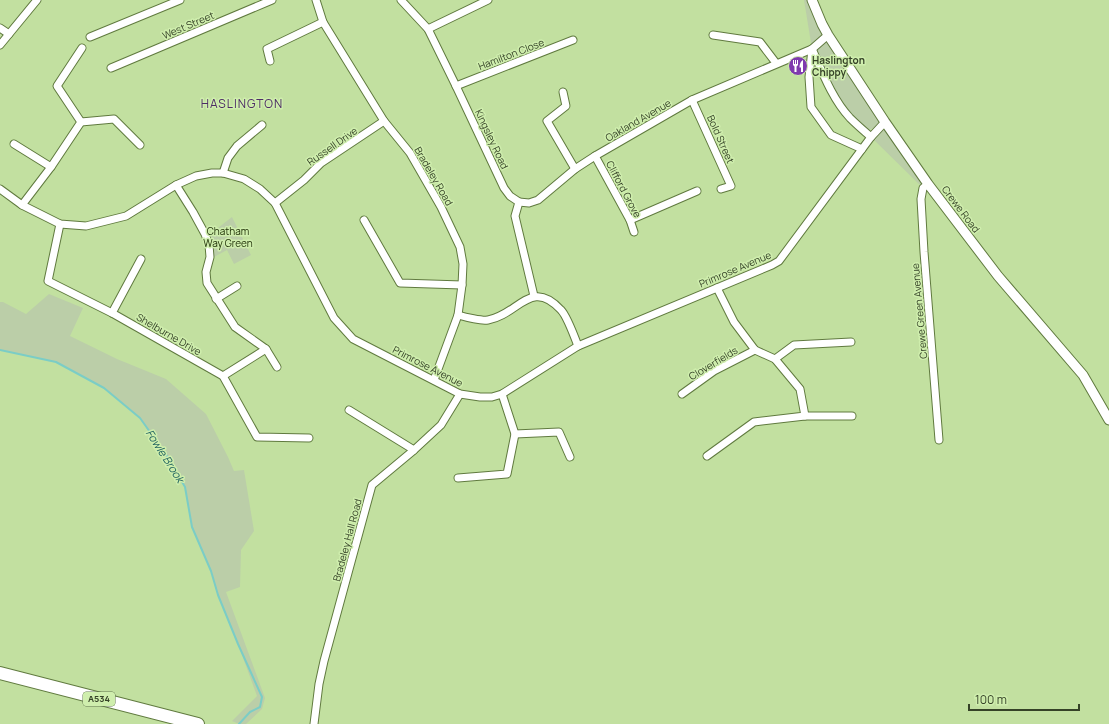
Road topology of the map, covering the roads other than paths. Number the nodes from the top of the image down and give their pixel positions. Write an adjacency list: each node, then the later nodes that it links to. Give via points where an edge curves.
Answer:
1 (37, 0): 11 (street)
2 (180, 0): 14 (street)
3 (272, 0): 21 (street, West Street)
4 (316, 0): 8 (street, Bradeley Road)
5 (401, 0): 10 (street, Kingsley Road)
6 (488, 0): 10 (street)
7 (812, 0): 12 (street, Crewe Road)
8 (323, 22): 19 (street, via 267,49); 26 (street, Bradeley Road)
9 (0, 28): 11 (street)
10 (428, 29): 22 (street, Kingsley Road)
11 (10, 34): 16 (street)
12 (828, 34): 18 (street, Oakland Avenue); 27 (street, Crewe Road)
13 (713, 35): 20 (street, via 760,42)
14 (90, 37)
15 (573, 40): 22 (street, Hamilton Close)
16 (0, 45)
17 (82, 48): 25 (street, via 57,86)
18 (812, 49): 20 (street, Oakland Avenue); 29 (street, via 834,97 850,118); 32 (street, via 811,107 831,135)
19 (270, 61)
20 (776, 64): 24 (street, Oakland Avenue)
21 (111, 68)
22 (456, 86): 42 (street, Kingsley Road, via 504,188)
23 (563, 92): 35 (street, via 566,106 547,121)
24 (692, 100): 33 (street, Oakland Avenue); 40 (street, Bold Street, via 731,186)
25 (81, 122): 31 (street, via 114,119); 34 (street)
26 (384, 122): 43 (street, Russell Drive, via 321,163); 50 (street, Bradeley Road, via 410,153 457,240 463,264)
27 (885, 122): 29 (street, Primrose Avenue); 37 (street, Crewe Road)
28 (262, 124): 36 (street, via 236,146 228,158)
29 (871, 137): 32 (street, Primrose Avenue)
30 (14, 144): 34 (street)
31 (140, 145)
32 (862, 149): 52 (street, Primrose Avenue, via 779,261)
33 (595, 156): 35 (street, Oakland Avenue); 46 (street, Clifford Grove)
34 (51, 167): 44 (street)
35 (575, 169): 42 (street, Oakland Avenue, via 538,200 529,203)
36 (223, 173): 38 (street, Primrose Avenue, via 196,176); 43 (street, Primrose Avenue, via 244,179)
37 (928, 184): 71 (street, Crewe Road, via 998,276 1083,375); 74 (street, Crewe Green Avenue, via 923,188 922,198 924,252)
38 (176, 185): 47 (street, Primrose Avenue, via 126,216 86,226); 54 (street, via 207,240 210,257 206,283)
39 (0, 189): 44 (street, Primrose Avenue)
40 (721, 189)
41 (697, 191): 46 (street)
42 (518, 202): 53 (street, via 515,216)
43 (275, 203): 64 (street, Primrose Avenue, via 334,318 353,339)
44 (22, 205): 47 (street, Primrose Avenue)
45 (364, 220): 50 (street, via 400,283)
46 (630, 220): 48 (street, Clifford Grove)
47 (60, 224): 55 (street, Shelburne Drive, via 48,281)
48 (634, 232)
49 (141, 259): 55 (street)
50 (462, 285): 56 (street, Bradeley Road)
51 (237, 286): 54 (street)
52 (717, 288): 58 (street, Primrose Avenue); 60 (street, Cloverfields, via 734,322)
53 (534, 296): 56 (street, via 487,320); 58 (street, via 546,298 562,310)
54 (216, 298): 59 (street, via 235,327)
55 (112, 313): 63 (street, Shelburne Drive)
56 (458, 315): 64 (street, Bradeley Road)
57 (851, 342): 61 (street, via 794,345)
58 (578, 346): 66 (street, Primrose Avenue)
59 (266, 349): 62 (street); 63 (street)
60 (755, 350): 61 (street, Cloverfields); 67 (street, Cloverfields, via 714,371)
61 (775, 359): 69 (street, Cloverfields, via 800,389)
62 (277, 367)
63 (223, 376): 73 (street, via 257,437)
64 (434, 380): 65 (street, Primrose Avenue)
65 (460, 394): 66 (street, Primrose Avenue, via 480,397); 75 (street, Bradeley Hall Road, via 441,425)
66 (502, 394): 72 (street)
67 (682, 394)
68 (349, 410): 75 (street)
69 (805, 416): 70 (street); 76 (street, via 754,422)
70 (852, 416)
71 (1109, 420)
72 (515, 434): 77 (street, via 559,432); 78 (street, via 507,474)
73 (309, 438)
74 (939, 440)
75 (414, 450): 80 (street, Bradeley Hall Road, via 372,485 324,661)
76 (707, 456)
77 (570, 457)
78 (458, 478)
79 (0, 673): 81 (highway, A534)
80 (315, 721)
81 (198, 724)

